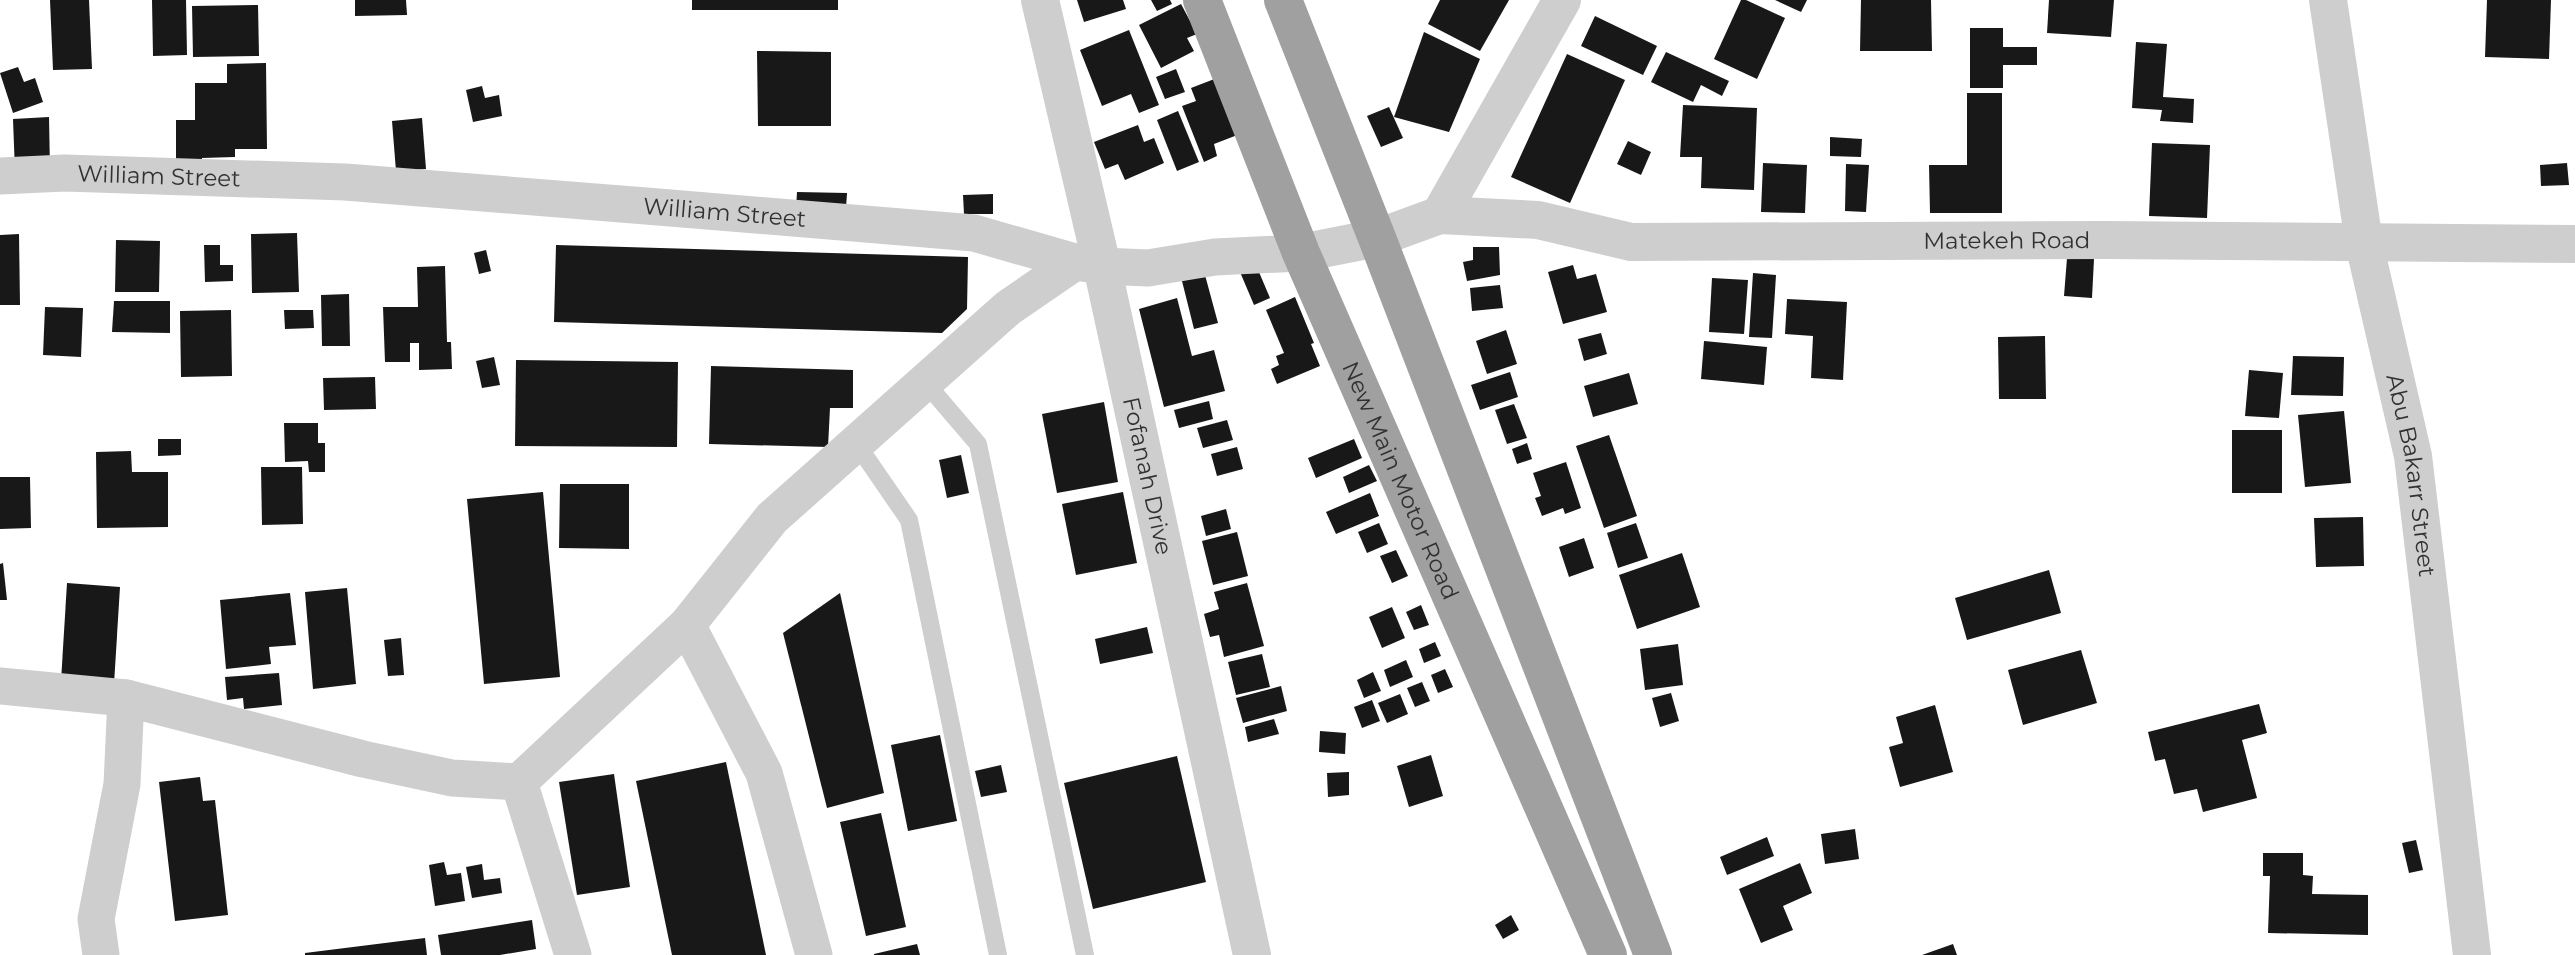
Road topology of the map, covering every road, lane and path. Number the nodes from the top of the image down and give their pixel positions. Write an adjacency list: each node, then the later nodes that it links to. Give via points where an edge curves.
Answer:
1 (1040, 0): 12 (street, Fofanah Drive)
2 (1202, 0): 11 (highway, New Main Motor Road)
3 (1283, 0): 8 (highway)
4 (1562, 0): 7 (street)
5 (2328, 0): 9 (street, Abu Bakarr Street)
6 (0, 176): 12 (street, William Street, via 65,173 345,182 646,206 974,233)
7 (1440, 215): 8 (street, William Street); 9 (street, Matekeh Road, via 1538,220 1631,242)
8 (1377, 238): 11 (street, William Street); 26 (highway)
9 (2364, 243): 10 (street, Matekeh Road); 27 (street, Abu Bakarr Street, via 2413,456)
10 (2575, 244)
11 (1301, 253): 12 (street, William Street, via 1215,257 1148,268); 25 (highway, New Main Motor Road)
12 (1088, 264): 13 (street, via 1008,308); 24 (street, Fofanah Drive)
13 (924, 381): 14 (street); 23 (lane, via 978,444)
14 (856, 443): 15 (street, via 772,518); 22 (lane, via 909,520)
15 (687, 625): 18 (street); 21 (street, via 764,773)
16 (0, 686): 17 (street)
17 (126, 698): 18 (street, via 363,759 452,778); 19 (street, via 122,784 96,919)
18 (519, 782): 20 (street)
19 (101, 955)
20 (573, 955)
21 (814, 955)
22 (998, 955)
23 (1085, 955)
24 (1252, 955)
25 (1608, 955)
26 (1653, 955)
27 (2472, 955)

